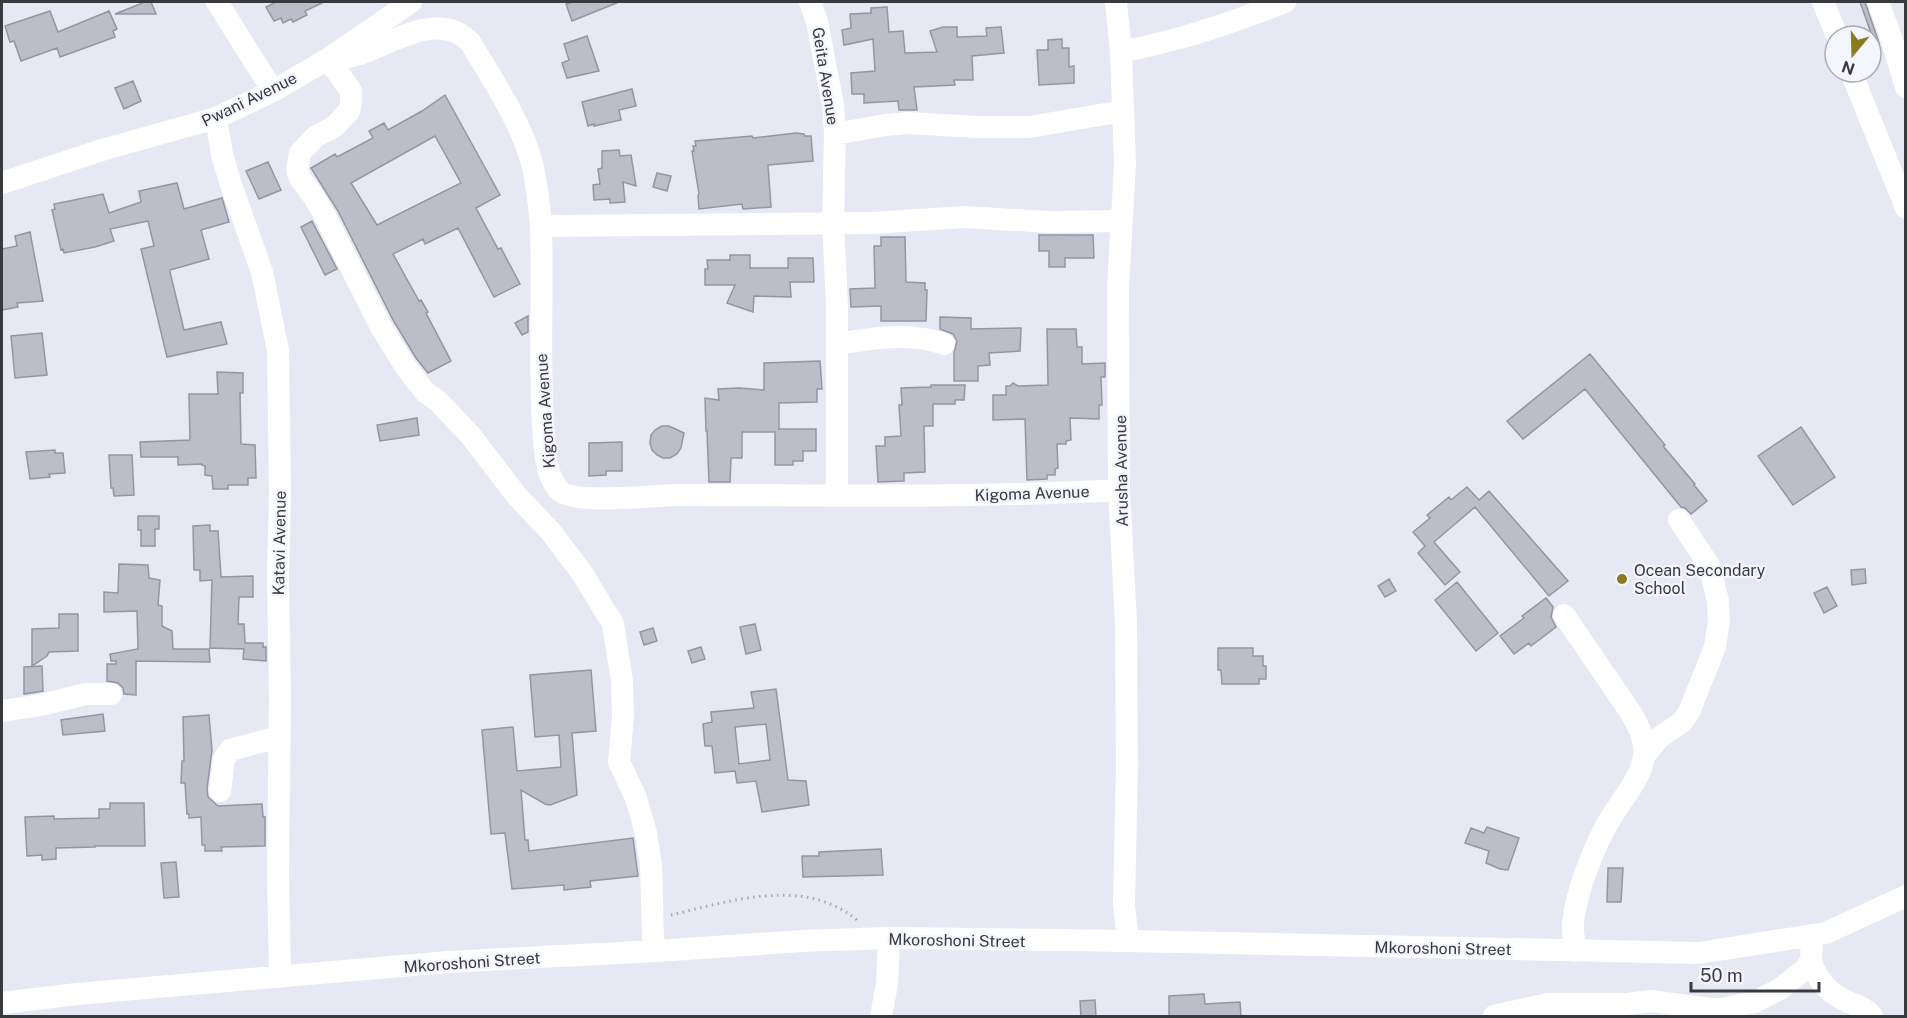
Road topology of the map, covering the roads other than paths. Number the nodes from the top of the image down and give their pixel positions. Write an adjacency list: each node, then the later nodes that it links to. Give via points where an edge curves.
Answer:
1 (217, 2): 13 (street)
2 (411, 2): 10 (street, Pwani Avenue)
3 (810, 2): 16 (street, Geita Avenue, via 833,104)
4 (1116, 2): 9 (street, Arusha Avenue)
5 (1285, 2): 9 (street, via 1164,44)
6 (1823, 2): 8 (street)
7 (1878, 2): 12 (street)
8 (1832, 24)
9 (1121, 51): 14 (street, Arusha Avenue)
10 (328, 59): 13 (street, Pwani Avenue); 21 (street, Kigoma Avenue, via 360,54 429,29 449,30 465,37 524,139 533,169); 37 (street, via 351,92 351,104 335,126 315,137 300,153 300,178 326,218 405,366 426,393 471,436 517,496 551,532 613,624 622,681 619,762 636,798 646,833 652,883 651,919)
11 (1856, 84): 18 (street)
12 (1905, 87)
13 (273, 91): 15 (street, Pwani Avenue)
14 (1123, 111): 16 (street, via 1029,127 908,123); 19 (street, Arusha Avenue)
15 (216, 118): 17 (street, Pwani Avenue); 30 (street, Katavi Avenue, via 230,182 262,272 278,350)
16 (835, 134): 20 (street, Geita Avenue)
17 (2, 183)
18 (1905, 208)
19 (1121, 221): 20 (street, via 965,217); 24 (street, Arusha Avenue)
20 (833, 223): 21 (street); 22 (street, Geita Avenue)
21 (541, 226): 25 (street, Kigoma Avenue, via 540,372 545,453 551,479 561,493 569,497 615,499 654,495)
22 (837, 344): 23 (street, via 910,337); 25 (street, Geita Avenue)
23 (944, 344)
24 (1119, 490): 25 (street, Kigoma Avenue); 36 (street, Arusha Avenue, via 1126,623 1124,905)
25 (837, 495)
26 (1679, 520): 31 (street, via 1709,565 1719,621 1715,647 1689,712)
27 (1564, 615): 31 (street, via 1639,727)
28 (111, 694): 29 (street, via 86,694)
29 (2, 711)
30 (279, 736): 32 (street, via 230,750 224,759); 40 (street, Katavi Avenue)
31 (1644, 756): 38 (street, via 1589,862 1573,924)
32 (220, 791)
33 (1905, 896): 34 (street, Mkoroshoni Street, via 1826,933)
34 (1812, 935): 38 (street, Mkoroshoni Street, via 1699,953); 39 (street)
35 (879, 938): 36 (street, Mkoroshoni Street); 37 (street, Mkoroshoni Street); 42 (street, via 887,984)
36 (1128, 941): 38 (street, Mkoroshoni Street)
37 (657, 951): 40 (street, Mkoroshoni Street, via 448,962)
38 (1575, 951)
39 (1811, 962): 43 (street, via 1801,975 1780,989 1754,1002 1723,1009 1651,1001 1548,1004); 44 (street, via 1824,987 1865,1009)
40 (280, 977): 41 (street, Mkoroshoni Street)
41 (2, 1003)
42 (881, 1017)
43 (1494, 1017)
44 (1872, 1017)

